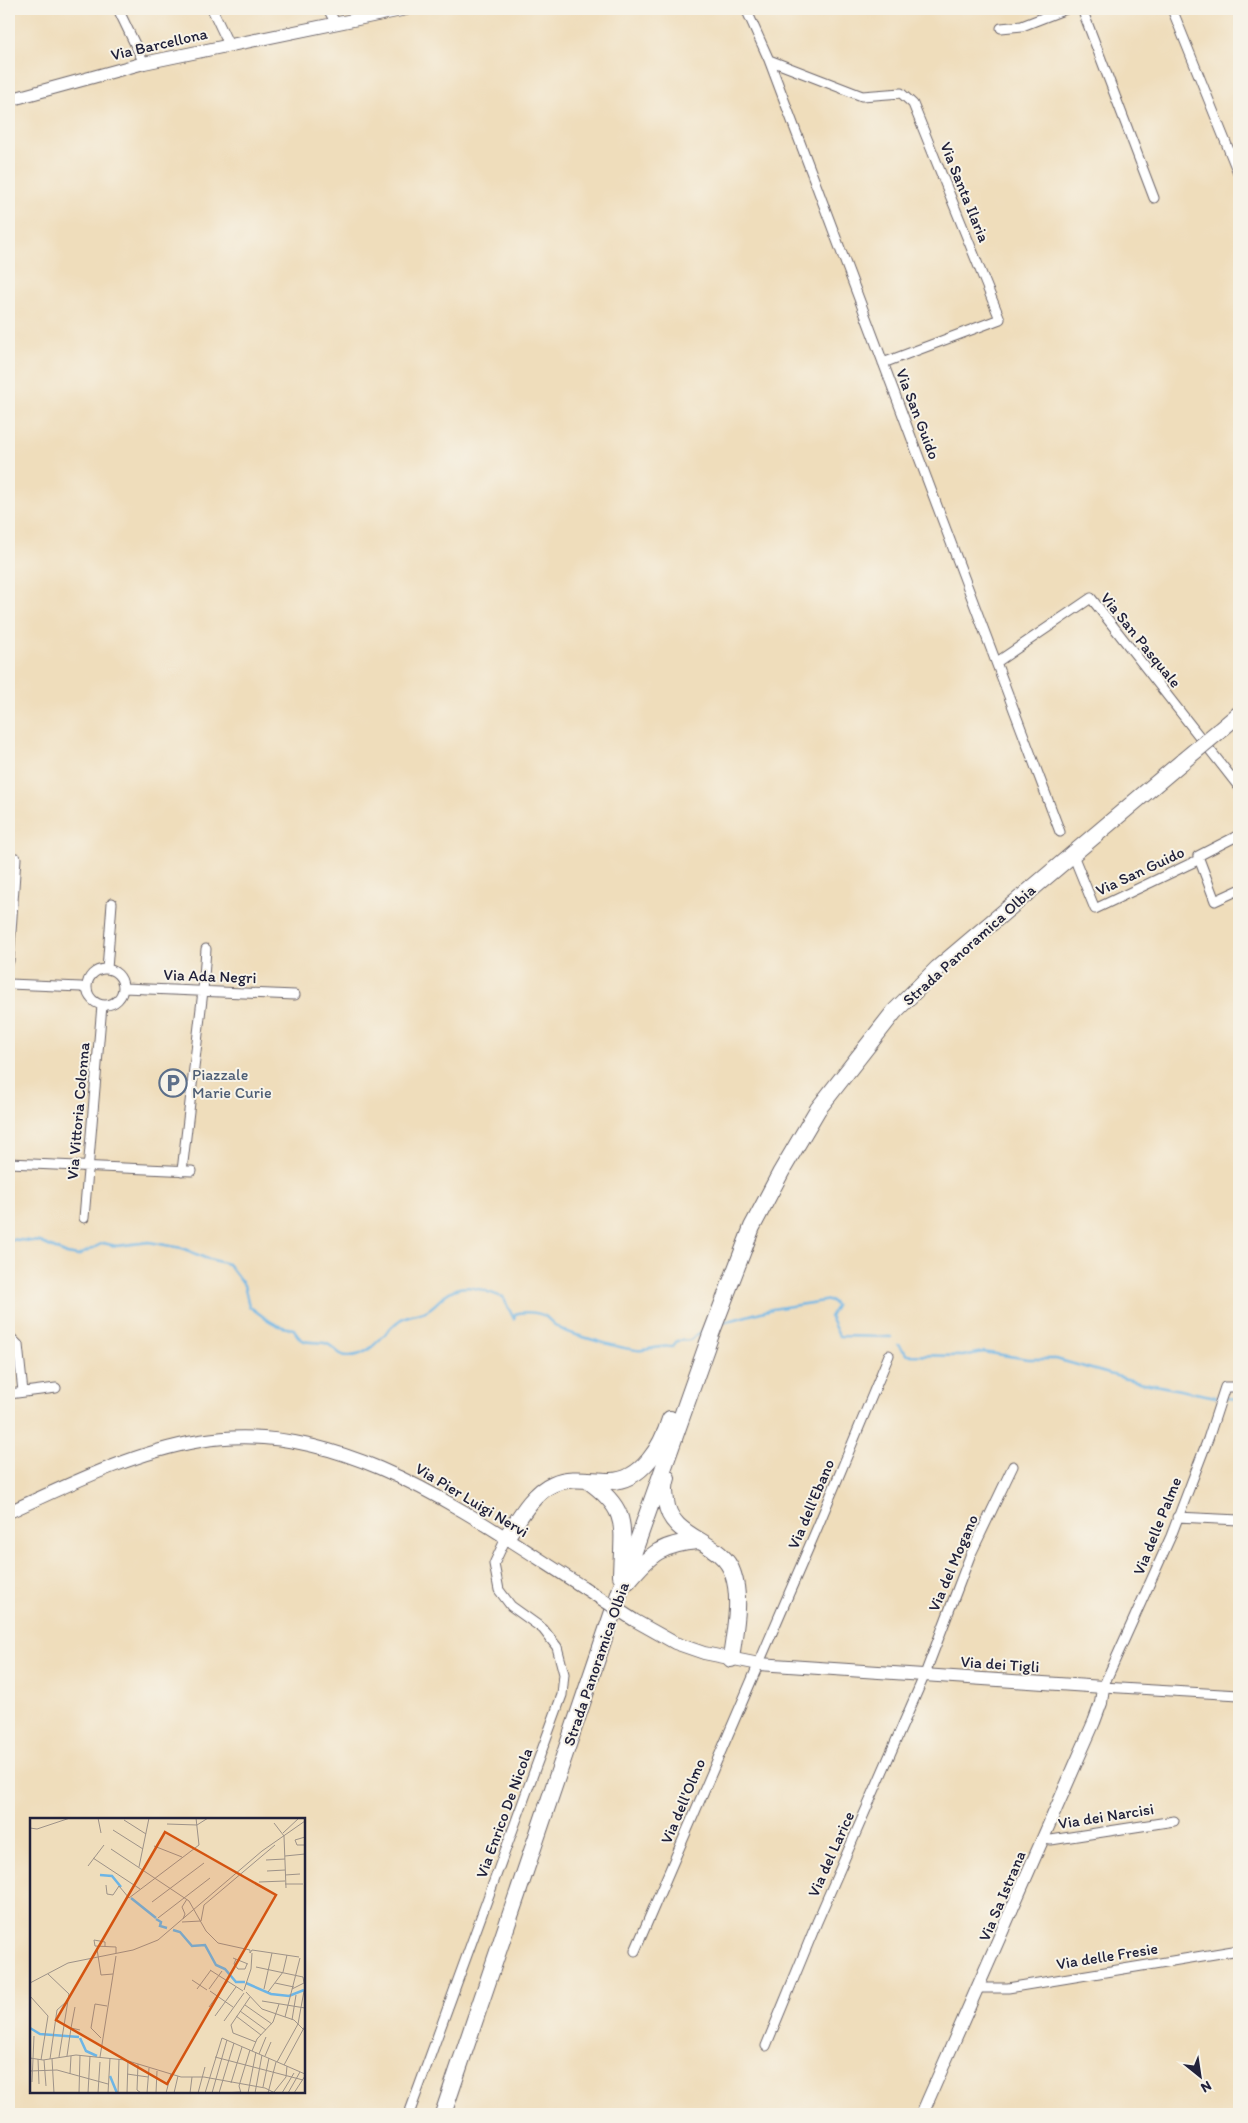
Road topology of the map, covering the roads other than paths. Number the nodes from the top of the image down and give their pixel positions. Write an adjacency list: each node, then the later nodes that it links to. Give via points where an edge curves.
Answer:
1 (118, 9): 13 (street)
2 (212, 9): 11 (street)
3 (328, 9): 9 (street)
4 (406, 9): 9 (street, Via Barcellona)
5 (746, 9): 12 (street, Via San Guido)
6 (1066, 9): 10 (street, via 1022,26)
7 (1082, 9): 16 (street)
8 (1172, 9): 15 (street)
9 (336, 24): 11 (street, Via Barcellona)
10 (1001, 28)
11 (229, 44): 13 (street, Via Barcellona)
12 (769, 60): 17 (street, Via San Guido); 17 (street, Via Santa Ilaria, via 862,96 901,93 913,104 1000,319)
13 (144, 63): 14 (street, Via Barcellona)
14 (9, 97)
15 (1239, 175)
16 (1154, 198)
17 (883, 363): 18 (street, Via San Guido)
18 (997, 662): 20 (street, Via San Pasquale, via 1091,598); 21 (street, Via San Guido)
19 (1239, 714): 23 (highway, Strada Panoramica Olbia, bridge)
20 (1239, 787)
21 (1060, 832)
22 (1239, 835): 25 (street, Via San Guido, via 1198,856)
23 (1073, 855): 25 (street, Via San Guido, via 1095,909); 42 (highway, Strada Panoramica Olbia, via 938,968 894,1012 818,1109 752,1227)
24 (16, 858): 29 (street)
25 (1198, 860): 26 (street, via 1215,901)
26 (1239, 890)
27 (112, 904): 30 (street)
28 (206, 949): 34 (street)
29 (9, 961)
30 (107, 969): 32 (street, via 118,974); 33 (street, via 93,973 88,979)
31 (9, 984): 33 (street)
32 (124, 988): 34 (street, Via Ada Negri); 36 (street, via 117,1001)
33 (87, 989): 36 (street, via 90,998)
34 (204, 991): 35 (street, Via Ada Negri); 38 (street, via 187,1171)
35 (295, 995)
36 (102, 1005): 38 (street, Via Vittoria Colonna)
37 (9, 1163): 38 (street)
38 (88, 1167): 39 (street, Via Vittoria Colonna)
39 (84, 1218)
40 (9, 1336): 45 (street, via 18,1345)
41 (889, 1355): 57 (street, Via dell'Ebano)
42 (695, 1379): 47 (highway, Strada Panoramica Olbia); 49 (highway, via 680,1391 666,1432 652,1457 632,1476 613,1481)
43 (1239, 1387): 51 (street, Via delle Palme, via 1225,1387)
44 (56, 1388): 45 (street)
45 (23, 1392): 46 (street)
46 (9, 1394)
47 (687, 1402): 54 (highway, via 688,1424 664,1487 666,1508 675,1524); 55 (highway, Strada Panoramica Olbia)
48 (1013, 1466): 58 (street, Via del Mogano, via 970,1556)
49 (586, 1480): 53 (highway, via 567,1479 546,1488); 55 (highway, via 607,1494 617,1508 623,1526)
50 (9, 1512): 53 (street, Via Pier Luigi Nervi, via 153,1452 201,1440 254,1437 295,1442 345,1456 411,1481)
51 (1177, 1517): 52 (street); 59 (street, Via delle Palme)
52 (1239, 1520)
53 (506, 1538): 56 (street, Via Pier Luigi Nervi, bridge, via 675,1643); 67 (street, Via Enrico De Nicola, via 494,1564 500,1590 511,1606 544,1629 557,1647 564,1674 562,1694)
54 (698, 1541): 55 (highway, via 675,1542 659,1549); 56 (highway, via 715,1549 733,1573 737,1593)
55 (620, 1591): 68 (highway, Strada Panoramica Olbia)
56 (731, 1659): 57 (street, Via Pier Luigi Nervi)
57 (759, 1664): 58 (street, Via dei Tigli); 64 (street, Via dell'Olmo)
58 (925, 1674): 59 (street, Via dei Tigli); 66 (street, Via del Larice)
59 (1103, 1687): 60 (street, Via dei Tigli); 62 (street, Via Sa Istrana, via 1094,1722)
60 (1239, 1695)
61 (1174, 1821): 62 (street, Via dei Narcisi)
62 (1044, 1839): 65 (street, Via Sa Istrana)
63 (1239, 1950): 65 (street, Via delle Fresie, via 1008,1988)
64 (635, 1951)
65 (979, 1988): 69 (street, Via Sa Istrana)
66 (766, 2046)
67 (409, 2114)
68 (443, 2114)
69 (922, 2114)

